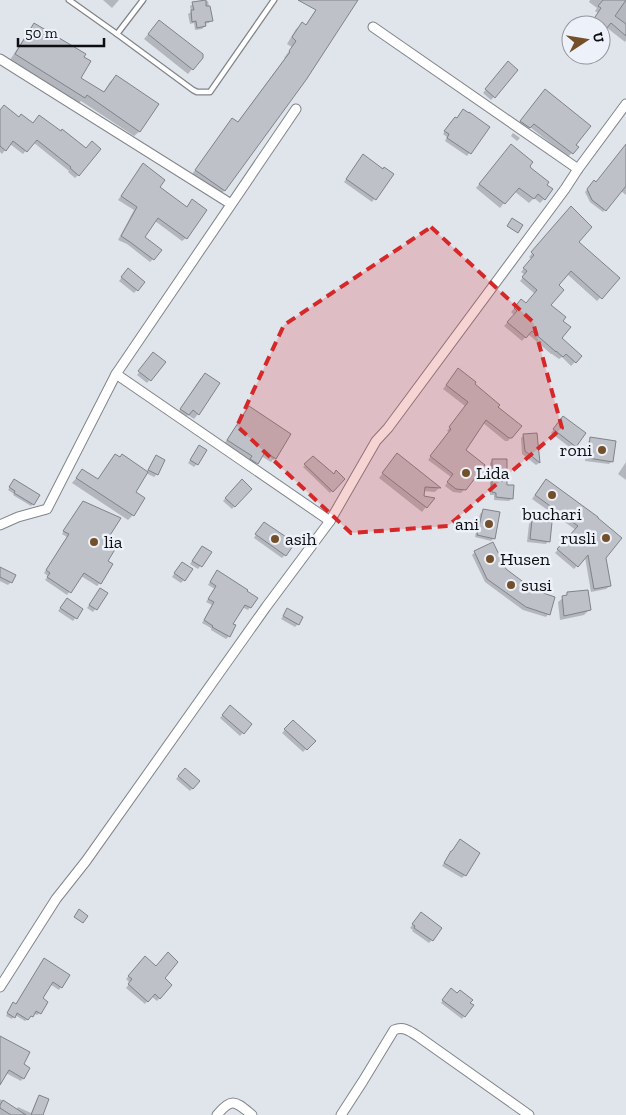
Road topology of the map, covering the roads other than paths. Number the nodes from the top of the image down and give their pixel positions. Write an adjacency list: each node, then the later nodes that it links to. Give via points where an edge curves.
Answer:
1 (69, 0): 5 (lane)
2 (143, 0): 5 (lane)
3 (274, 0): 5 (lane, via 210,92 193,90)
4 (373, 27): 9 (street)
5 (117, 34)
6 (0, 59): 10 (street)
7 (626, 104): 9 (street)
8 (296, 110): 10 (street)
9 (578, 169): 12 (street, via 376,441)
10 (231, 204): 11 (street)
11 (116, 374): 12 (street); 13 (street, via 47,509)
12 (330, 521): 14 (street, via 56,899)
13 (0, 524)
14 (0, 987)
15 (217, 1115): 16 (street, via 229,1103 236,1103)
16 (252, 1115)
17 (340, 1115): 18 (street, via 394,1030 399,1028 419,1037)
18 (529, 1115)

